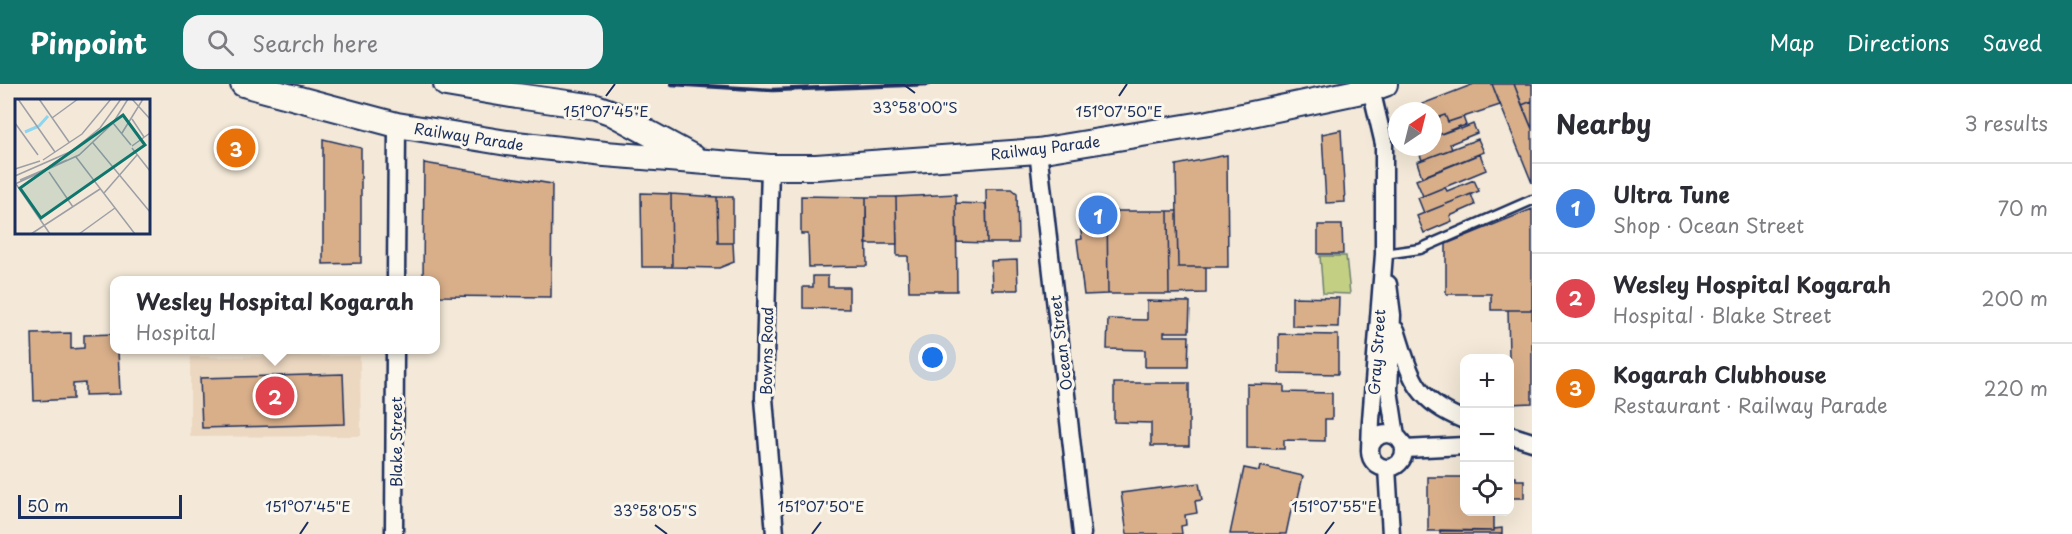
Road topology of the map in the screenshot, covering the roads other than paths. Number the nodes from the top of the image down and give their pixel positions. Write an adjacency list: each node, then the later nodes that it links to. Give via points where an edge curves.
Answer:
1 (243, 84): 5 (main road, Railway Parade)
2 (446, 84): 4 (main road, Railway Parade)
3 (1378, 87): 6 (main road, Railway Parade, via 1209,123); 11 (street, Gray Street, via 1384,144)
4 (577, 104): 7 (main road, via 607,124); 8 (main road, Railway Parade, via 610,112)
5 (397, 125): 7 (main road, Railway Parade); 12 (street)
6 (1038, 151): 9 (main road, Railway Parade); 26 (street, Ocean Street)
7 (605, 154): 8 (main road, Railway Parade)
8 (701, 161): 9 (main road, Railway Parade)
9 (770, 167): 25 (street, Bowns Road, via 764,398)
10 (1532, 200): 11 (lane, via 1420,249)
11 (1384, 254): 13 (street, Gray Street); 22 (street, Gray Street)
12 (396, 276)
13 (1392, 315): 15 (street, via 1415,385 1437,406); 17 (street, Gray Street, via 1389,390)
14 (395, 354): 24 (street, Blake Street)
15 (1460, 418)
16 (1514, 437): 18 (street)
17 (1400, 442): 19 (street); 22 (street, via 1390,434 1379,436); 23 (street, via 1403,458)
18 (1532, 442)
19 (1460, 446)
20 (1514, 447): 21 (street)
21 (1532, 447)
22 (1370, 450): 23 (street, via 1375,462)
23 (1387, 468): 27 (street)
24 (394, 534)
25 (775, 534)
26 (1082, 534)
27 (1391, 534)

